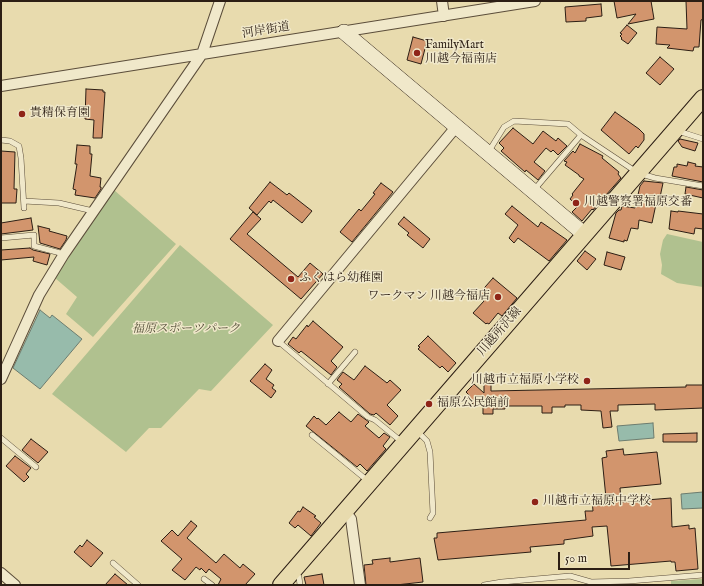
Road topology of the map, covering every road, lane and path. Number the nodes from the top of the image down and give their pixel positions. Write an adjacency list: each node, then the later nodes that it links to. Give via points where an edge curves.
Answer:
1 (220, 1): 6 (street)
2 (442, 1): 4 (street)
3 (535, 1): 4 (street, 河岸街道)
4 (444, 16): 5 (street, 河岸街道)
5 (344, 32): 6 (street, 河岸街道); 9 (street)
6 (202, 54): 7 (street, 河岸街道); 20 (street)
7 (1, 86)
8 (703, 98): 10 (main road, 川越所沢線)
9 (456, 127): 14 (street); 24 (street)
10 (676, 130): 12 (lane); 15 (main road, 川越所沢線)
11 (581, 135): 14 (lane, via 568,124 514,121 504,127); 15 (lane); 17 (lane)
12 (703, 139)
13 (1, 140): 18 (lane, via 19,146)
14 (488, 153): 17 (street)
15 (638, 172): 16 (lane, via 655,178); 21 (main road, 川越所沢線)
16 (703, 186)
17 (534, 191): 21 (street)
18 (24, 200): 19 (lane); 20 (lane, via 59,203)
19 (24, 208)
20 (93, 211): 23 (street)
21 (584, 234): 28 (main road, 川越所沢線)
22 (1, 238): 23 (lane, via 34,235 34,246)
23 (64, 254): 26 (street, via 39,295)
24 (278, 341): 27 (lane)
25 (355, 352): 27 (lane)
26 (1, 379)
27 (328, 384): 31 (lane)
28 (416, 430): 31 (main road, 川越所沢線); 35 (lane, via 428,441 430,452 433,513)
29 (312, 435): 33 (lane)
30 (1, 438): 32 (lane)
31 (404, 444): 33 (main road, 川越所沢線)
32 (36, 467)
33 (370, 483): 34 (main road, 川越所沢線)
34 (345, 511): 37 (main road, 川越所沢線); 46 (street, via 351,519)
35 (430, 518)
36 (113, 563): 42 (lane)
37 (294, 570): 44 (main road, 川越所沢線); 45 (lane, via 299,577)
38 (1, 573): 41 (street)
39 (703, 575): 47 (lane, via 597,582 570,576)
40 (204, 579): 43 (lane)
41 (16, 585)
42 (138, 585)
43 (212, 585)
44 (281, 585)
45 (300, 585)
46 (360, 585)
47 (484, 585)

